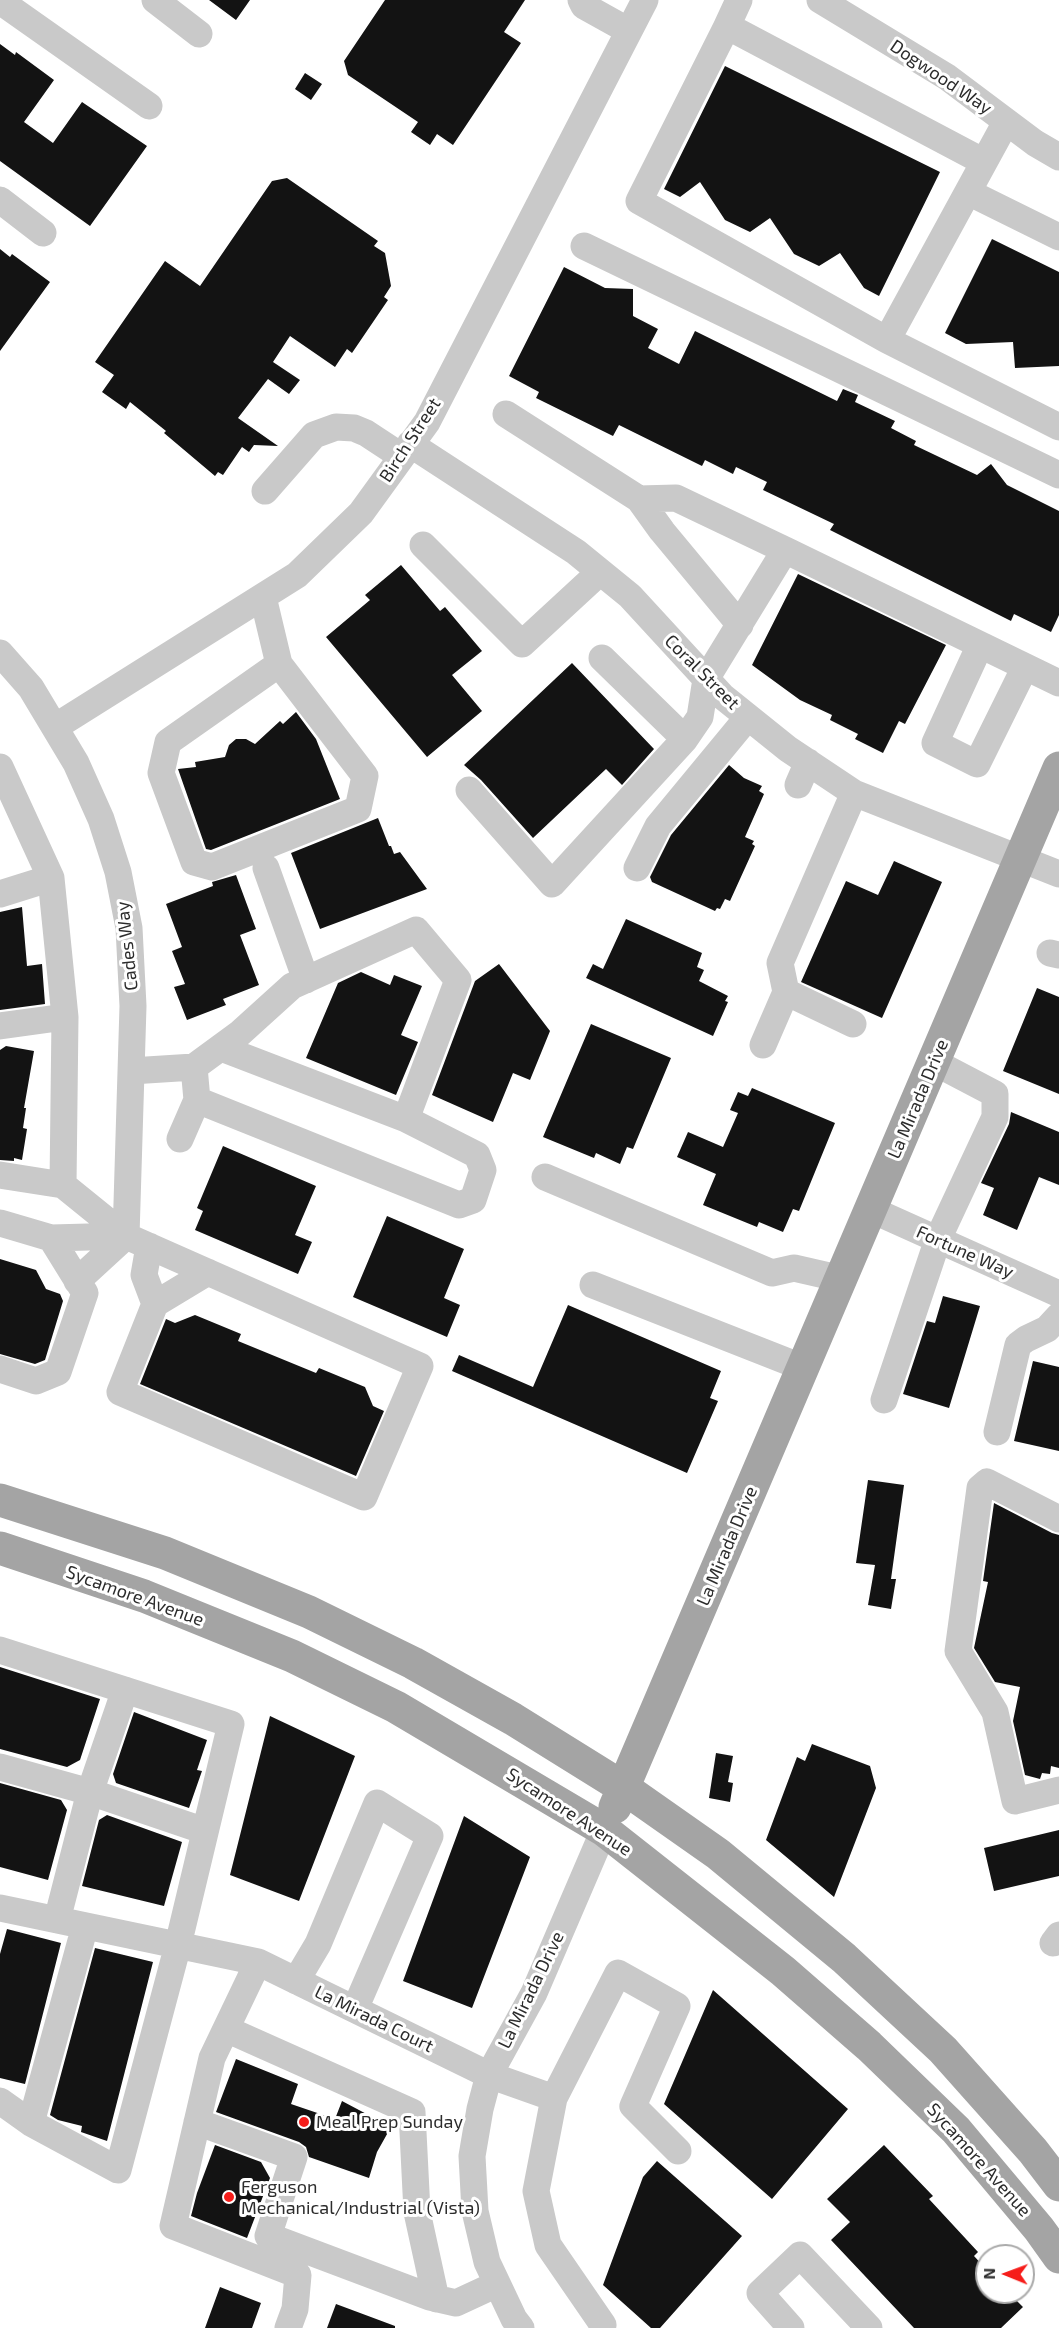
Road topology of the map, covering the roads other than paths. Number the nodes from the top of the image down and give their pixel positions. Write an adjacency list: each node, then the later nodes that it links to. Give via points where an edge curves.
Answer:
1 (155, 0): 9 (street)
2 (581, 0): 8 (street, via 584,6)
3 (645, 0): 8 (street, Birch Street)
4 (739, 0): 7 (street)
5 (820, 0): 11 (street, Dogwood Way, via 947,77)
6 (0, 1): 10 (street)
7 (727, 26): 13 (street); 19 (street, via 639,201)
8 (629, 31): 22 (street, Birch Street, via 427,422)
9 (199, 34)
10 (149, 106)
11 (1006, 122): 12 (street, Dogwood Way); 13 (street)
12 (1059, 157)
13 (984, 162): 14 (street)
14 (968, 192): 17 (street); 19 (street)
15 (0, 200): 16 (street)
16 (43, 233)
17 (1059, 237)
18 (584, 246): 23 (street)
19 (887, 340): 21 (street)
20 (506, 414): 25 (street)
21 (1059, 427)
22 (406, 450): 24 (street, Coral Street, via 354,428 336,427 314,435); 28 (street, Coral Street, via 576,552); 29 (street, Birch Street, via 361,513 297,576)
23 (1059, 475)
24 (265, 491)
25 (639, 499): 27 (street, via 676,498); 30 (street)
26 (423, 545): 28 (street, via 522,644)
27 (785, 550): 30 (street); 31 (street)
28 (600, 572): 36 (street, Coral Street, via 630,596)
29 (263, 597): 34 (street); 39 (street, Birch Street)
30 (740, 625): 36 (street)
31 (980, 645): 35 (street); 35 (street, via 935,742 977,764)
32 (0, 653): 39 (street, Cades Way, via 31,688)
33 (602, 658): 40 (street)
34 (279, 664): 34 (street, via 365,777 358,809 212,867 194,862 161,773 168,742)
35 (1025, 667): 37 (street)
36 (706, 679): 38 (street, Coral Street); 40 (street, via 700,717)
37 (1059, 683)
38 (748, 717): 44 (street, Coral Street, via 803,774); 47 (street, via 658,826)
39 (55, 728): 60 (street, Cades Way, via 97,809 118,872 129,928)
40 (685, 739): 43 (street, via 552,884)
41 (0, 767): 49 (street)
42 (1059, 768): 45 (main road, La Mirada Drive)
43 (470, 790)
44 (854, 793): 45 (street, Coral Street); 52 (street, via 780,963)
45 (1019, 858): 48 (street, Coral Street); 58 (main road, La Mirada Drive)
46 (266, 868): 51 (street)
47 (637, 868)
48 (1059, 874)
49 (51, 878): 50 (street); 53 (street)
50 (0, 894)
51 (306, 980): 57 (street, via 292,986); 62 (street, via 416,930 458,980)
52 (786, 992): 54 (street); 56 (street)
53 (65, 1017): 55 (street); 66 (street)
54 (853, 1024)
55 (0, 1026)
56 (763, 1045)
57 (221, 1048): 59 (street); 62 (street)
58 (934, 1062): 67 (main road, La Mirada Drive); 70 (street, via 994,1094 995,1106 986,1139)
59 (194, 1067): 60 (street); 61 (street)
60 (131, 1071): 71 (street, Cades Way)
61 (197, 1100): 62 (street, via 459,1205 474,1200 483,1170 477,1155); 63 (street)
62 (406, 1119)
63 (180, 1139)
64 (0, 1175): 66 (street)
65 (545, 1177): 73 (street, via 772,1273 794,1268)
66 (63, 1185): 71 (street)
67 (872, 1210): 70 (street, Fortune Way); 73 (main road, La Mirada Drive)
68 (0, 1223): 69 (street)
69 (51, 1238): 71 (street); 74 (street)
70 (938, 1239): 76 (street, Fortune Way); 81 (street)
71 (138, 1241): 72 (street); 74 (street); 77 (street, Cades Way, via 144,1275)
72 (208, 1272): 77 (street); 77 (street, via 420,1366 364,1497 120,1392)
73 (842, 1279): 79 (main road, La Mirada Drive)
74 (77, 1281): 80 (street, via 84,1293 57,1372 36,1381)
75 (593, 1285): 79 (street)
76 (1059, 1294)
77 (155, 1304)
78 (1059, 1316): 82 (street, via 1047,1329 1018,1345)
79 (804, 1368): 89 (main road, La Mirada Drive)
80 (0, 1369)
81 (884, 1400)
82 (997, 1432)
83 (0, 1500): 89 (main road, via 165,1553 309,1612 413,1663)
84 (1059, 1518): 90 (street, via 987,1482 980,1488 958,1651 995,1712 1015,1801)
85 (0, 1548): 92 (main road, Sycamore Avenue, via 144,1596 292,1656 396,1707)
86 (0, 1650): 87 (street)
87 (125, 1690): 91 (street); 93 (street, via 231,1724)
88 (0, 1767): 91 (street)
89 (624, 1788): 92 (main road, La Mirada Drive); 108 (main road, via 718,1854 844,1958 943,2050)
90 (1059, 1790)
91 (90, 1792): 93 (street); 95 (street)
92 (604, 1830): 102 (street, La Mirada Drive, via 534,1992); 109 (main road, Sycamore Avenue, via 783,1971 869,2046 956,2130)
93 (205, 1831): 97 (street)
94 (0, 1908): 95 (street, La Mirada Court)
95 (57, 1920): 96 (street, La Mirada Court)
96 (85, 1926): 97 (street, La Mirada Court); 106 (street)
97 (178, 1945): 98 (street, La Mirada Court); 106 (street, via 118,2170)
98 (258, 1962): 99 (street, La Mirada Court); 101 (street)
99 (296, 1981): 100 (street, La Mirada Court); 100 (street, via 318,1944 376,1803 430,1836)
100 (355, 2009): 102 (street, La Mirada Court)
101 (226, 2029): 105 (street, via 212,2058); 112 (street, via 412,2112 417,2212)
102 (489, 2075): 103 (street, La Mirada Court); 111 (street, La Mirada Drive, via 472,2156 475,2211 487,2262)
103 (554, 2098): 107 (street, via 618,1973 677,2006 633,2106); 115 (street, via 536,2191 538,2202 548,2245)
104 (0, 2101): 106 (street)
105 (197, 2122): 110 (street, via 294,2157 268,2236); 110 (street, via 173,2226)
106 (31, 2123)
107 (678, 2151)
108 (1059, 2185)
109 (1059, 2257)
110 (302, 2263): 112 (street); 113 (street)
111 (497, 2284): 112 (street, via 456,2303); 114 (street, La Mirada Drive)
112 (436, 2299)
113 (288, 2328)
114 (521, 2328)
115 (602, 2328)
116 (791, 2328): 117 (street, via 760,2294 800,2255)
117 (869, 2328)

